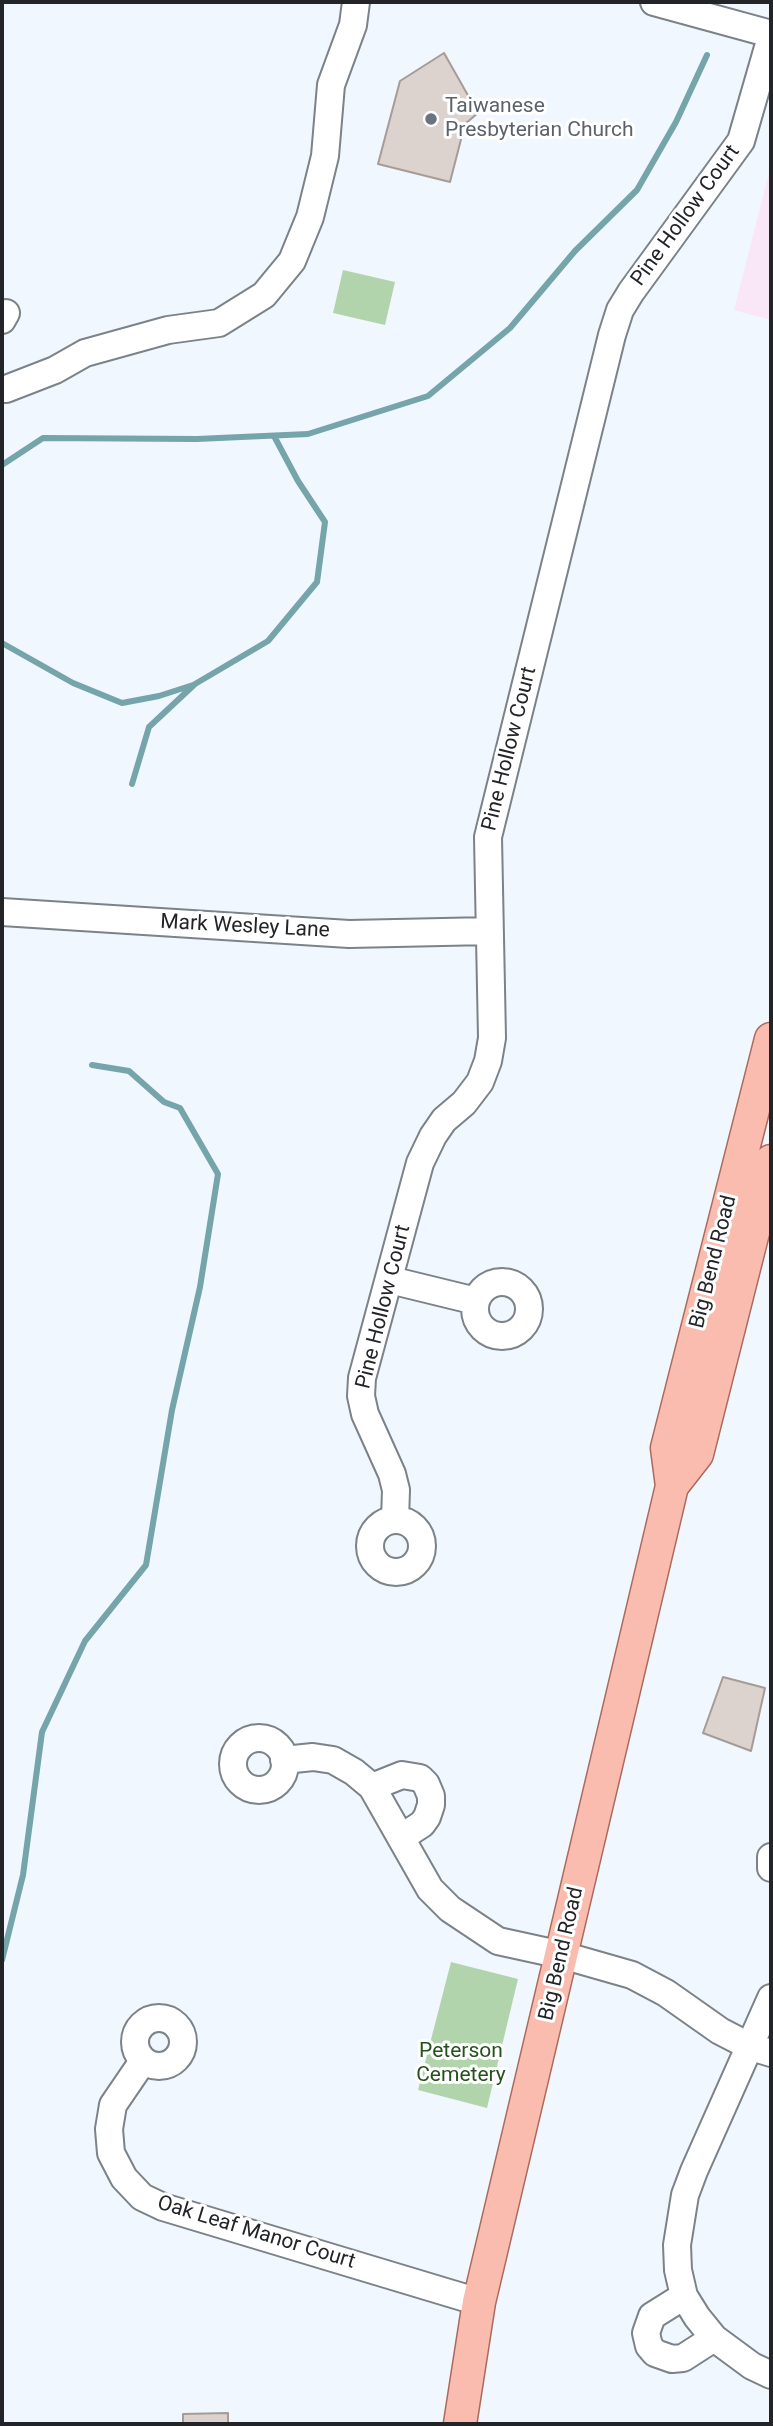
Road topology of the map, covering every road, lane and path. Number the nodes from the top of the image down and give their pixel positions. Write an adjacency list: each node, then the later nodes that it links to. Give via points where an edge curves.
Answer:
1 (356, 2): 4 (street, via 354,25 331,85 325,156 310,217 292,261 264,295 219,323 168,330 85,353 55,370)
2 (654, 2): 3 (street)
3 (771, 36): 6 (street, Pine Hollow Court, via 741,141 631,292 612,335 488,837)
4 (2, 388)
5 (2, 912): 6 (street, Mark Wesley Lane, via 349,934)
6 (489, 931): 9 (street, Pine Hollow Court, via 492,1038 488,1061 480,1082 444,1120 420,1163)
7 (771, 1039): 11 (main road, Big Bend Road, via 667,1448)
8 (771, 1161): 11 (main road, Big Bend Road, via 697,1454)
9 (390, 1280): 10 (street); 12 (street, Pine Hollow Court, via 361,1396 392,1474)
10 (476, 1301)
11 (672, 1486): 18 (main road, Big Bend Road)
12 (395, 1520)
13 (284, 1760): 14 (street, via 333,1760)
14 (372, 1787): 15 (street); 15 (street, via 402,1775 426,1784 431,1796 427,1817)
15 (401, 1837): 18 (street, via 430,1889 450,1909 498,1941)
16 (771, 1857): 17 (street)
17 (771, 1868)
18 (562, 1955): 20 (street, via 632,1975 720,2032); 23 (main road, Big Bend Road)
19 (771, 1998): 20 (street)
20 (761, 2050): 22 (street, via 685,2195 677,2245)
21 (143, 2060): 23 (street, Oak Leaf Manor Court, via 113,2105 109,2129 111,2153 124,2178 142,2197)
22 (684, 2296): 24 (street); 24 (street, via 652,2316 646,2333 649,2346 663,2358 682,2358)
23 (479, 2302): 26 (main road, Big Bend Road)
24 (714, 2339): 25 (street)
25 (771, 2375)
26 (460, 2424)

